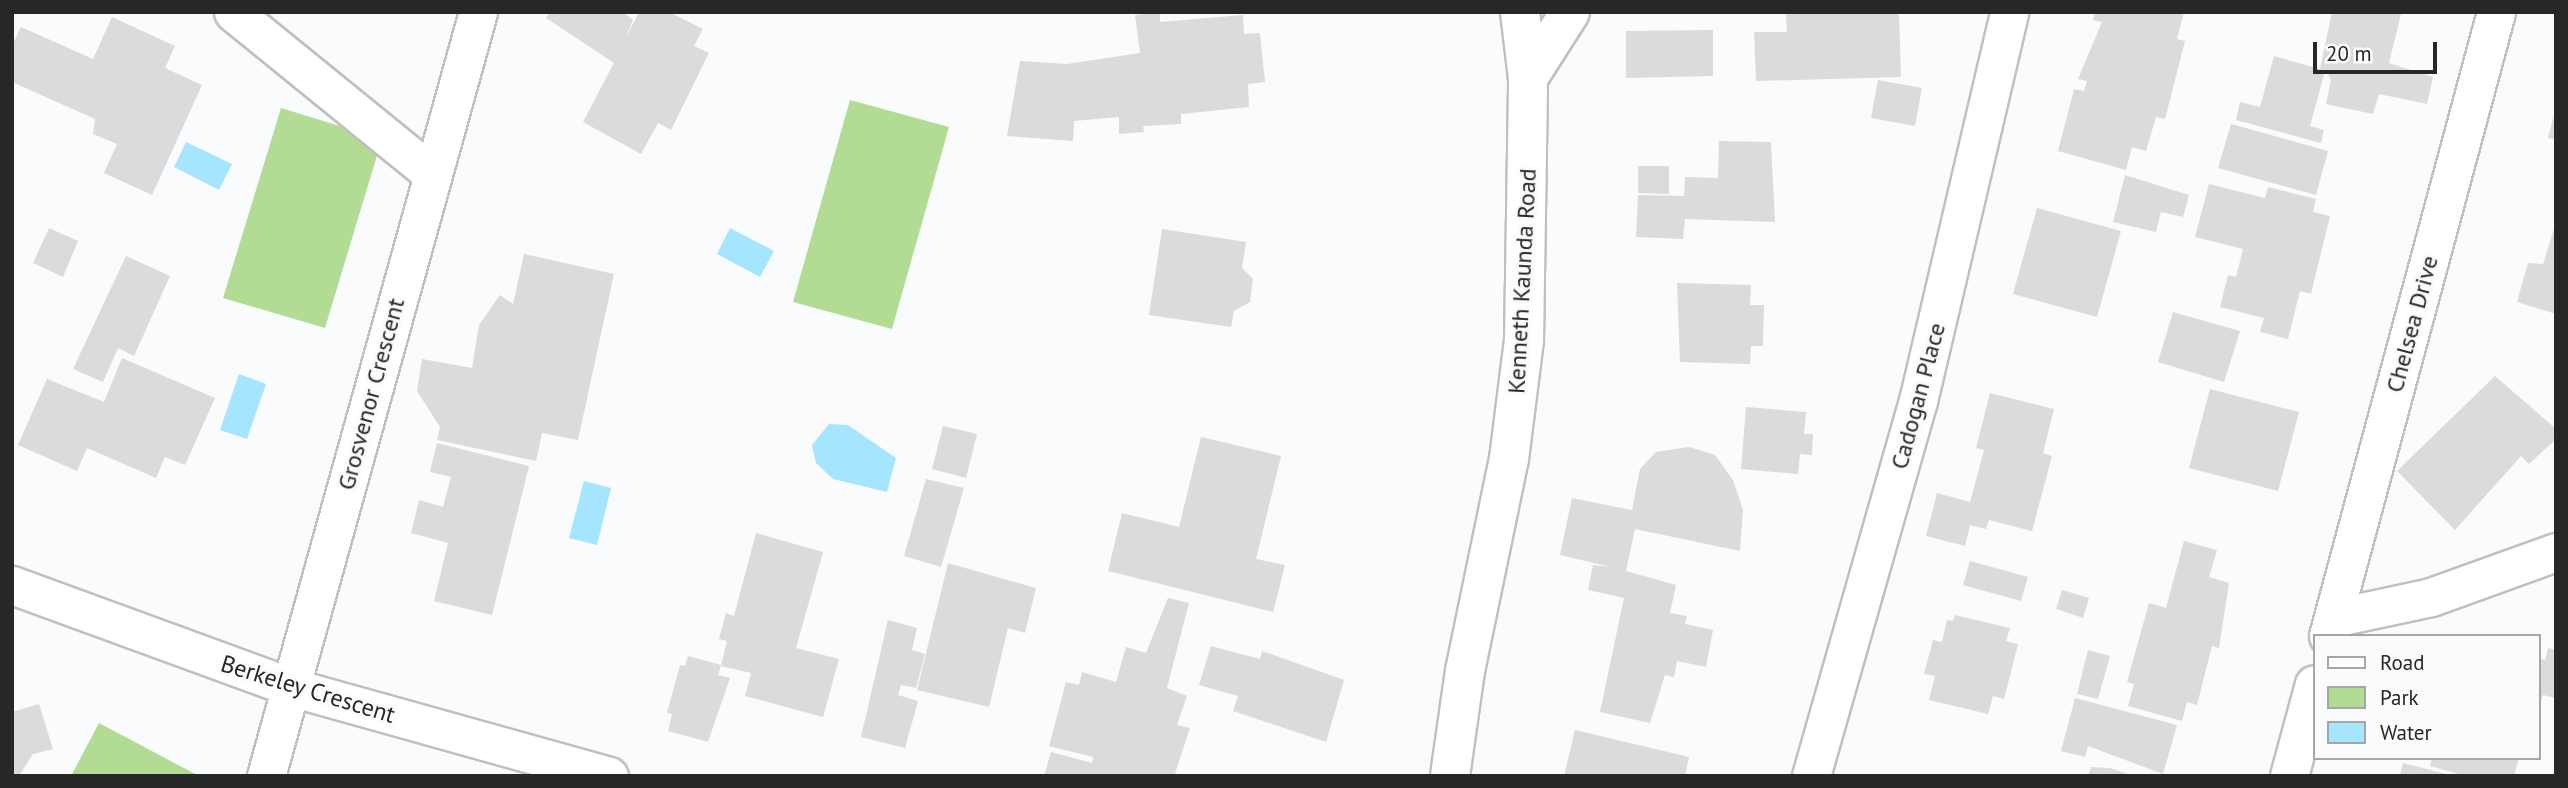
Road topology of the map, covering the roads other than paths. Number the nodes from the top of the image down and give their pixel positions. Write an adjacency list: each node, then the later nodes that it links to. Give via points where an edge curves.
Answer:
1 (233, 12): 8 (street)
2 (478, 12): 8 (street, Grosvenor Crescent)
3 (1520, 12): 7 (main road, Kenneth Kaunda Road)
4 (1570, 12): 7 (main road)
5 (2009, 12): 19 (street, Cadogan Place, via 1918,401)
6 (2496, 12): 11 (street, Chelsea Drive)
7 (1528, 78): 12 (main road, Kenneth Kaunda Road, via 1524,341 1495,540)
8 (430, 172): 13 (street, Grosvenor Crescent)
9 (2556, 552): 11 (street)
10 (12, 584): 13 (street, Berkeley Crescent)
11 (2330, 627)
12 (1465, 671): 17 (main road, Kenneth Kaunda Road); 18 (main road, Kenneth Kaunda Road)
13 (294, 688): 15 (street, Grosvenor Crescent); 16 (street, Berkeley Crescent)
14 (2312, 691): 20 (street)
15 (266, 776)
16 (609, 776)
17 (1426, 776)
18 (1450, 776)
19 (1811, 776)
20 (2289, 776)

